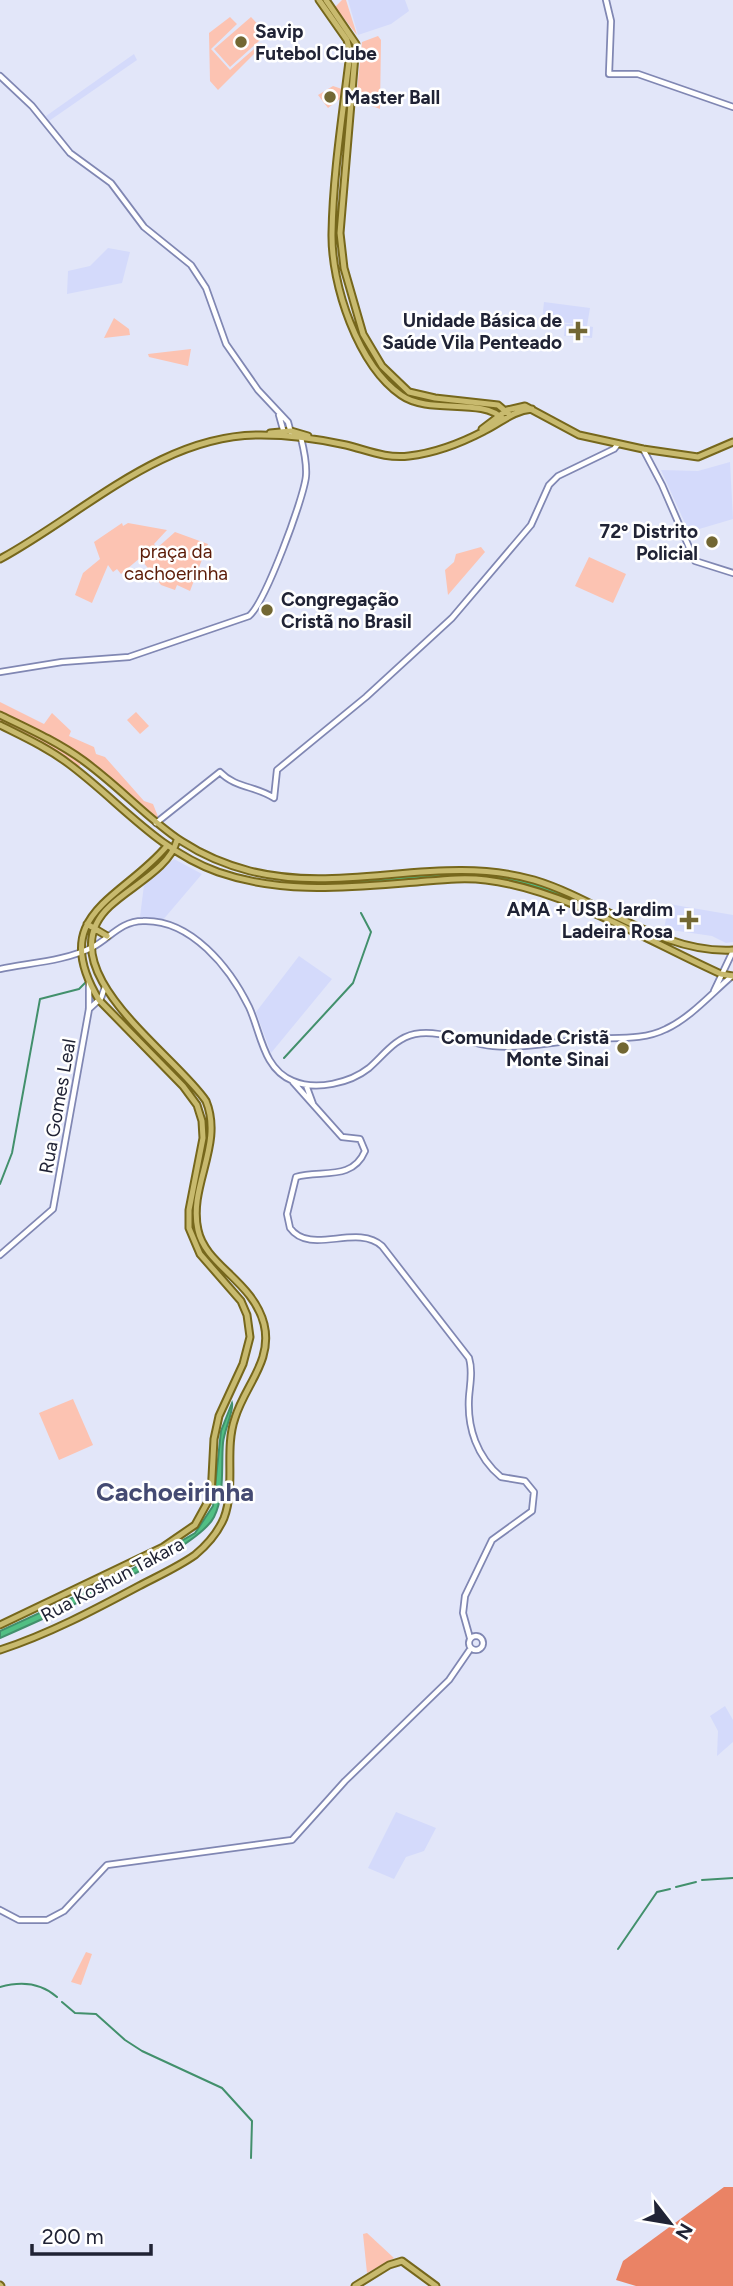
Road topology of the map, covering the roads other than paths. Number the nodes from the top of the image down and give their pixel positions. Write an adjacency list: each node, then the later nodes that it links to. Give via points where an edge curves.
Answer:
1 (319, 0): 10 (main road, via 347,40 350,53 332,234 340,285 356,337 377,372 411,401 491,411)
2 (326, 0): 6 (main road, via 355,39 340,236 344,270 363,334 382,366 409,391)
3 (606, 0): 5 (street, via 611,21 609,74 644,76)
4 (0, 76): 11 (street, via 70,153 111,183 144,227 191,265 206,288 226,344 277,411)
5 (733, 107)
6 (498, 405): 7 (main road); 9 (main road)
7 (525, 407): 8 (main road); 9 (main road)
8 (532, 410): 9 (main road); 15 (main road, via 571,432)
9 (508, 413): 10 (main road)
10 (501, 417): 13 (main road, via 471,437 400,457)
11 (287, 434): 12 (main road); 13 (main road); 17 (main road, via 216,438 189,449 116,485)
12 (301, 438): 13 (main road); 19 (street, via 306,467 303,489 253,613 129,657)
13 (317, 439)
14 (733, 442): 16 (main road, via 698,457)
15 (618, 444): 16 (main road); 24 (street, via 549,485 531,525 452,618 277,770 274,798 256,787 232,783 220,772)
16 (643, 449): 18 (street, via 695,561)
17 (0, 559)
18 (733, 573)
19 (1, 672)
20 (0, 715): 22 (main road, via 59,745)
21 (0, 725): 23 (main road, via 57,756)
22 (105, 779): 23 (main road); 24 (main road)
23 (99, 789): 26 (main road)
24 (156, 824): 25 (main road)
25 (177, 840): 27 (main road); 34 (main road, via 223,862 284,878 445,869 498,872 556,888 665,938)
26 (166, 847): 27 (main road); 28 (main road)
27 (174, 852): 29 (main road); 37 (main road, via 218,872 295,888 467,879 519,886)
28 (124, 884): 29 (main road); 30 (main road, via 96,909)
29 (128, 891): 31 (main road, via 103,913)
30 (88, 924): 31 (main road); 35 (main road)
31 (95, 928): 32 (main road); 33 (main road)
32 (107, 936): 33 (street); 45 (street, via 146,920 178,930 203,945 244,997 270,1062)
33 (93, 947): 35 (street); 39 (main road, Rua Koshun Takara)
34 (733, 950): 37 (street)
35 (83, 951): 36 (street); 40 (main road, Rua Koshun Takara)
36 (0, 970)
37 (721, 974): 38 (main road); 42 (street)
38 (733, 976): 42 (street)
39 (101, 979): 40 (main road, via 95,986); 41 (main road, Rua Koshun Takara)
40 (90, 983): 43 (main road, Rua Koshun Takara); 44 (street, Rua Gomes Leal)
41 (105, 987): 43 (street); 50 (main road, Rua Koshun Takara, via 122,1012 206,1101 212,1130 197,1209 199,1235 258,1309 265,1335)
42 (714, 992): 46 (street, via 673,1026 648,1036 494,1046 415,1034 396,1043 357,1076)
43 (99, 1000): 44 (street); 49 (main road, Rua Koshun Takara, via 183,1087 200,1111 203,1138 188,1228 200,1254 244,1307 250,1330)
44 (89, 1009): 48 (street, Rua Gomes Leal, via 52,1209)
45 (293, 1081): 46 (street); 47 (street)
46 (306, 1085): 47 (street)
47 (313, 1106): 54 (street, via 342,1137 360,1139 365,1151 354,1165 336,1174 296,1177 287,1214 290,1228 307,1238 358,1237 382,1246 469,1358 469,1423 484,1458 501,1477 525,1481 534,1492 530,1513 492,1540 468,1589 463,1613)
48 (0, 1255)
49 (245, 1360): 50 (main road); 51 (main road, Rua Koshun Takara)
50 (260, 1367): 52 (main road, Rua Koshun Takara)
51 (235, 1383): 52 (main road); 53 (main road, Rua Koshun Takara, via 216,1429 211,1496 195,1525 163,1547)
52 (246, 1395): 56 (main road, Rua Koshun Takara, via 232,1428 224,1517 203,1548 112,1600)
53 (0, 1625)
54 (470, 1638): 55 (street); 55 (street, via 477,1636 483,1643 478,1650)
55 (471, 1648): 57 (street, via 450,1680 345,1781 295,1838 107,1865 64,1911 47,1920 19,1920)
56 (0, 1650)
57 (0, 1910)
58 (355, 2286): 59 (main road, via 402,2262)
59 (436, 2286)

